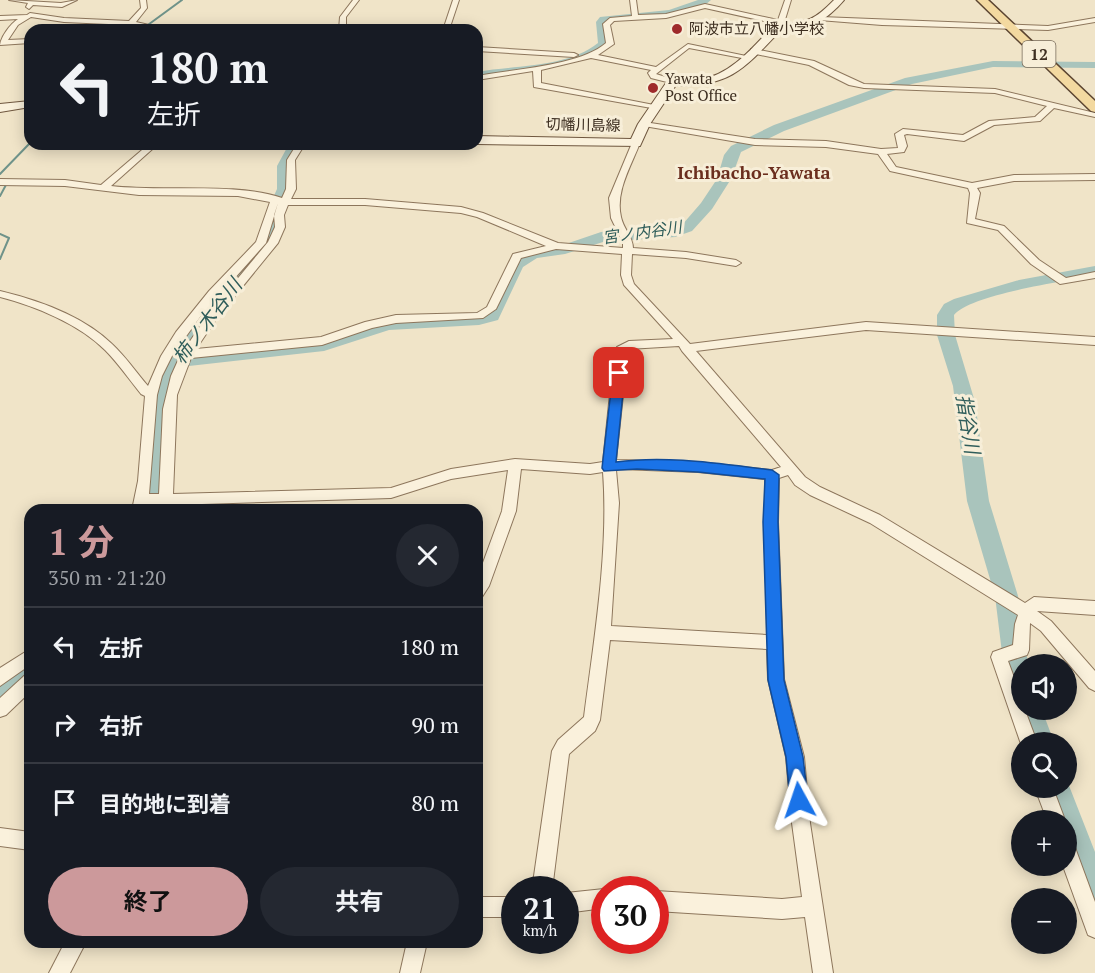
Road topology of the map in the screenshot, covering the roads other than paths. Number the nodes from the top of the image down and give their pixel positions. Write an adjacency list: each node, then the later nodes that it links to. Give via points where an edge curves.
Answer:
1 (12, 0): 10 (street)
2 (74, 0): 10 (street, via 62,5)
3 (143, 0): 16 (street, via 144,8)
4 (356, 0): 18 (street)
5 (456, 0): 19 (street)
6 (633, 0): 12 (street)
7 (788, 0): 21 (street)
8 (839, 0): 14 (main road)
9 (982, 0): 20 (main road, 12)
10 (31, 3): 11 (street)
11 (29, 16): 13 (street); 16 (street); 23 (street, via 15,24)
12 (635, 16): 21 (street, via 666,16 705,6); 26 (street, via 607,21 609,47)
13 (0, 18)
14 (821, 19): 20 (street); 21 (main road, via 795,28)
15 (1095, 20): 20 (street, via 1048,28)
16 (131, 23): 17 (street)
17 (134, 24)
18 (343, 24)
19 (448, 24)
20 (1010, 25): 35 (main road, 12)
21 (779, 26): 25 (main road)
22 (24, 41): 23 (street)
23 (2, 43)
24 (483, 49): 26 (street)
25 (751, 54): 27 (street, via 688,46); 30 (main road, via 712,81); 32 (street, via 811,63 864,86 995,91)
26 (582, 56): 27 (street); 28 (street)
27 (656, 69): 30 (street, via 654,76)
28 (537, 70): 29 (street); 33 (street, via 537,85)
29 (483, 77)
30 (672, 82): 33 (main road, 切幡川島線)
31 (24, 105): 34 (main road)
32 (1051, 106): 36 (street); 42 (street, via 1037,119 992,123 964,138 906,131 899,134 901,150)
33 (654, 107): 37 (main road, 切幡川島線)
34 (0, 108)
35 (1095, 108)
36 (1095, 115)
37 (644, 124): 39 (main road, 切幡川島線); 42 (street, via 730,140 826,144)
38 (483, 140): 39 (main road, 切幡川島線)
39 (636, 143): 49 (street, via 614,198 616,218)
40 (146, 150): 46 (street)
41 (297, 150): 47 (street)
42 (881, 152): 45 (street, via 893,169 900,172)
43 (1095, 177): 45 (street, via 1014,178)
44 (0, 182): 46 (street)
45 (972, 186): 51 (street, via 975,193 970,221 1001,228 1035,262 1064,282)
46 (104, 187): 47 (street, via 140,192 238,193)
47 (281, 200): 48 (street, via 461,210); 55 (street, via 266,217 261,243); 55 (street, via 280,227 273,243)
48 (559, 247): 49 (street); 55 (street, via 517,256 491,309 479,316 396,320 322,341)
49 (629, 251): 50 (street); 54 (street, via 629,285)
50 (736, 263)
51 (1095, 275)
52 (0, 294): 56 (street, via 73,322 93,334)
53 (1095, 341): 54 (street, via 938,329 839,328)
54 (684, 345): 58 (street, via 623,347); 59 (street, via 761,432)
55 (184, 351): 56 (street, via 156,377); 61 (street, via 171,397)
56 (151, 394): 62 (street)
57 (515, 464): 58 (street); 61 (street, via 451,474 391,493); 63 (street, via 509,511)
58 (609, 468): 60 (street, via 637,464); 66 (street, via 612,503)
59 (789, 470): 60 (street); 64 (street, via 815,491 875,519)
60 (772, 475): 67 (street)
61 (163, 502): 62 (street)
62 (142, 503)
63 (483, 583)
64 (1020, 608): 65 (street, via 1060,604); 70 (street, via 1046,626); 73 (street, via 1021,650 999,657)
65 (1095, 608)
66 (603, 633): 67 (street); 77 (street, via 592,720 561,751)
67 (773, 642): 79 (street, via 776,680 795,757)
68 (24, 660): 69 (street)
69 (0, 678)
70 (1095, 683)
71 (24, 687): 72 (street)
72 (0, 709)
73 (1025, 732)
74 (0, 837): 75 (street)
75 (24, 840)
76 (1077, 873): 80 (street)
77 (544, 876)
78 (669, 902): 79 (street, via 782,909)
79 (813, 906): 88 (street)
80 (1092, 906): 83 (street)
81 (483, 907): 82 (street)
82 (501, 907)
83 (1095, 928)
84 (73, 948): 86 (street)
85 (416, 948): 87 (street)
86 (59, 973)
87 (410, 973)
88 (823, 973)

